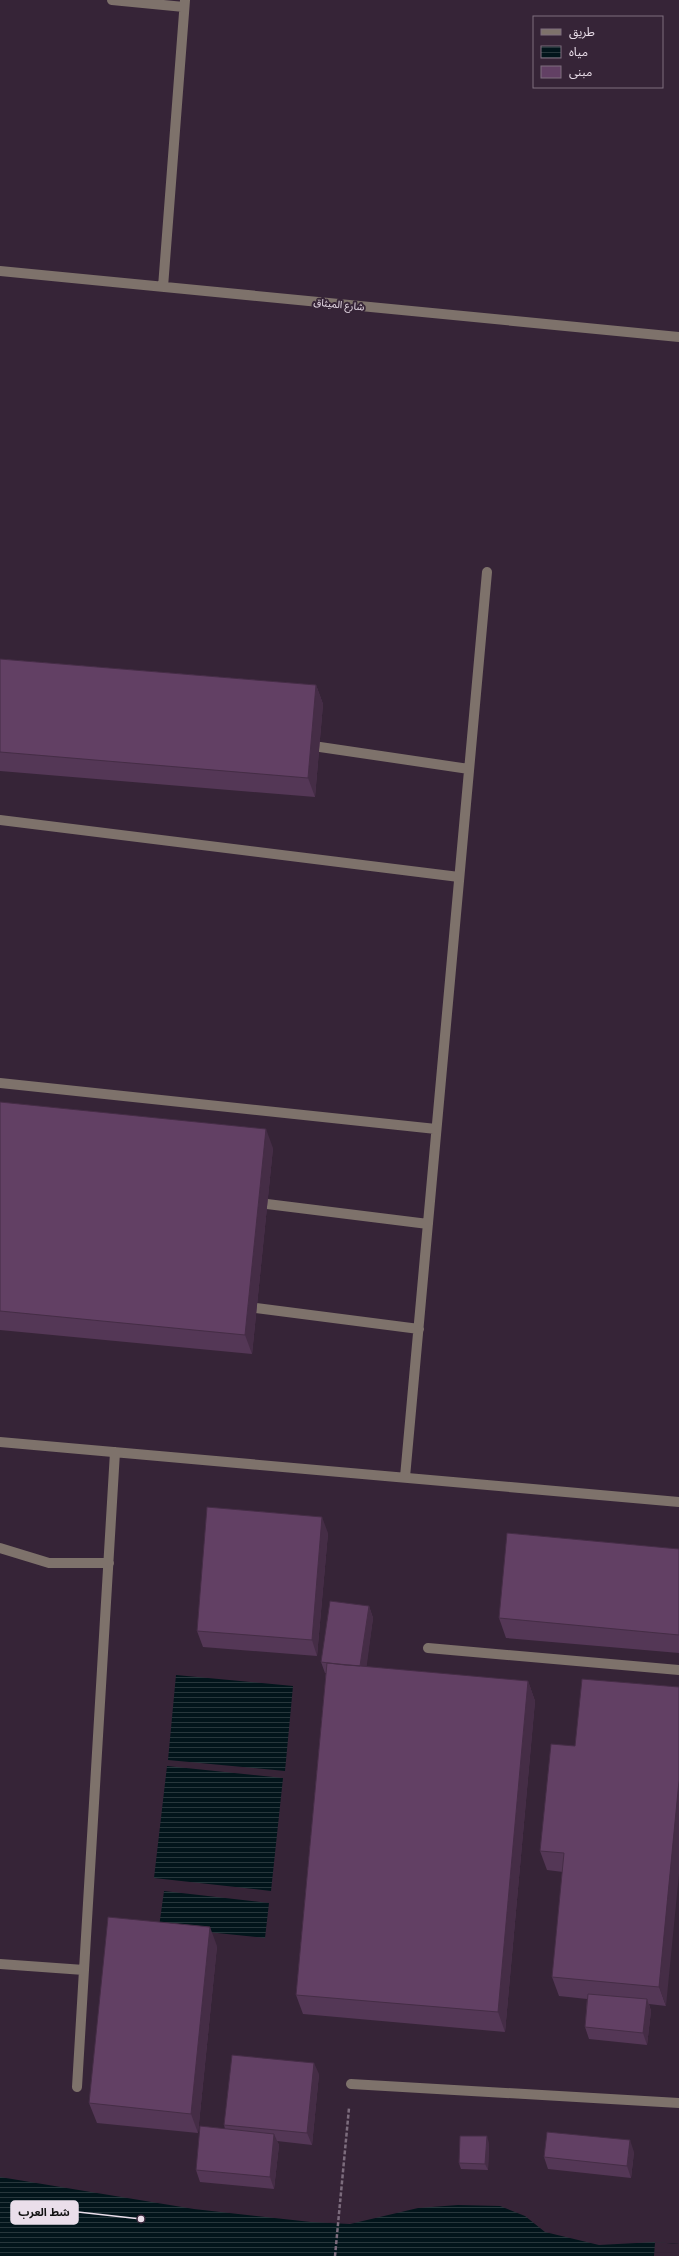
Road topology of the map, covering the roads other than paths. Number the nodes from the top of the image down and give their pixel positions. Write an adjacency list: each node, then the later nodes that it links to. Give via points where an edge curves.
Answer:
1 (112, 0): 2 (street)
2 (184, 4): 4 (street)
3 (0, 271): 4 (street, شارع الميثاق)
4 (163, 287): 5 (street, شارع الميثاق)
5 (679, 337)
6 (486, 572): 8 (street)
7 (320, 747): 8 (street)
8 (469, 769): 10 (street)
9 (0, 820): 10 (street)
10 (459, 877): 12 (street)
11 (0, 1083): 12 (street)
12 (436, 1129): 14 (street)
13 (267, 1204): 14 (street)
14 (428, 1224): 16 (street)
15 (256, 1308): 16 (street)
16 (419, 1329): 19 (street)
17 (0, 1442): 18 (street)
18 (115, 1452): 19 (street); 22 (street)
19 (406, 1477): 20 (street)
20 (679, 1502)
21 (0, 1548): 22 (street, via 49,1563)
22 (109, 1563): 26 (street)
23 (428, 1648): 24 (street)
24 (679, 1670)
25 (0, 1964): 26 (street)
26 (84, 1970): 28 (street)
27 (351, 2084): 29 (street)
28 (77, 2087)
29 (679, 2103)

